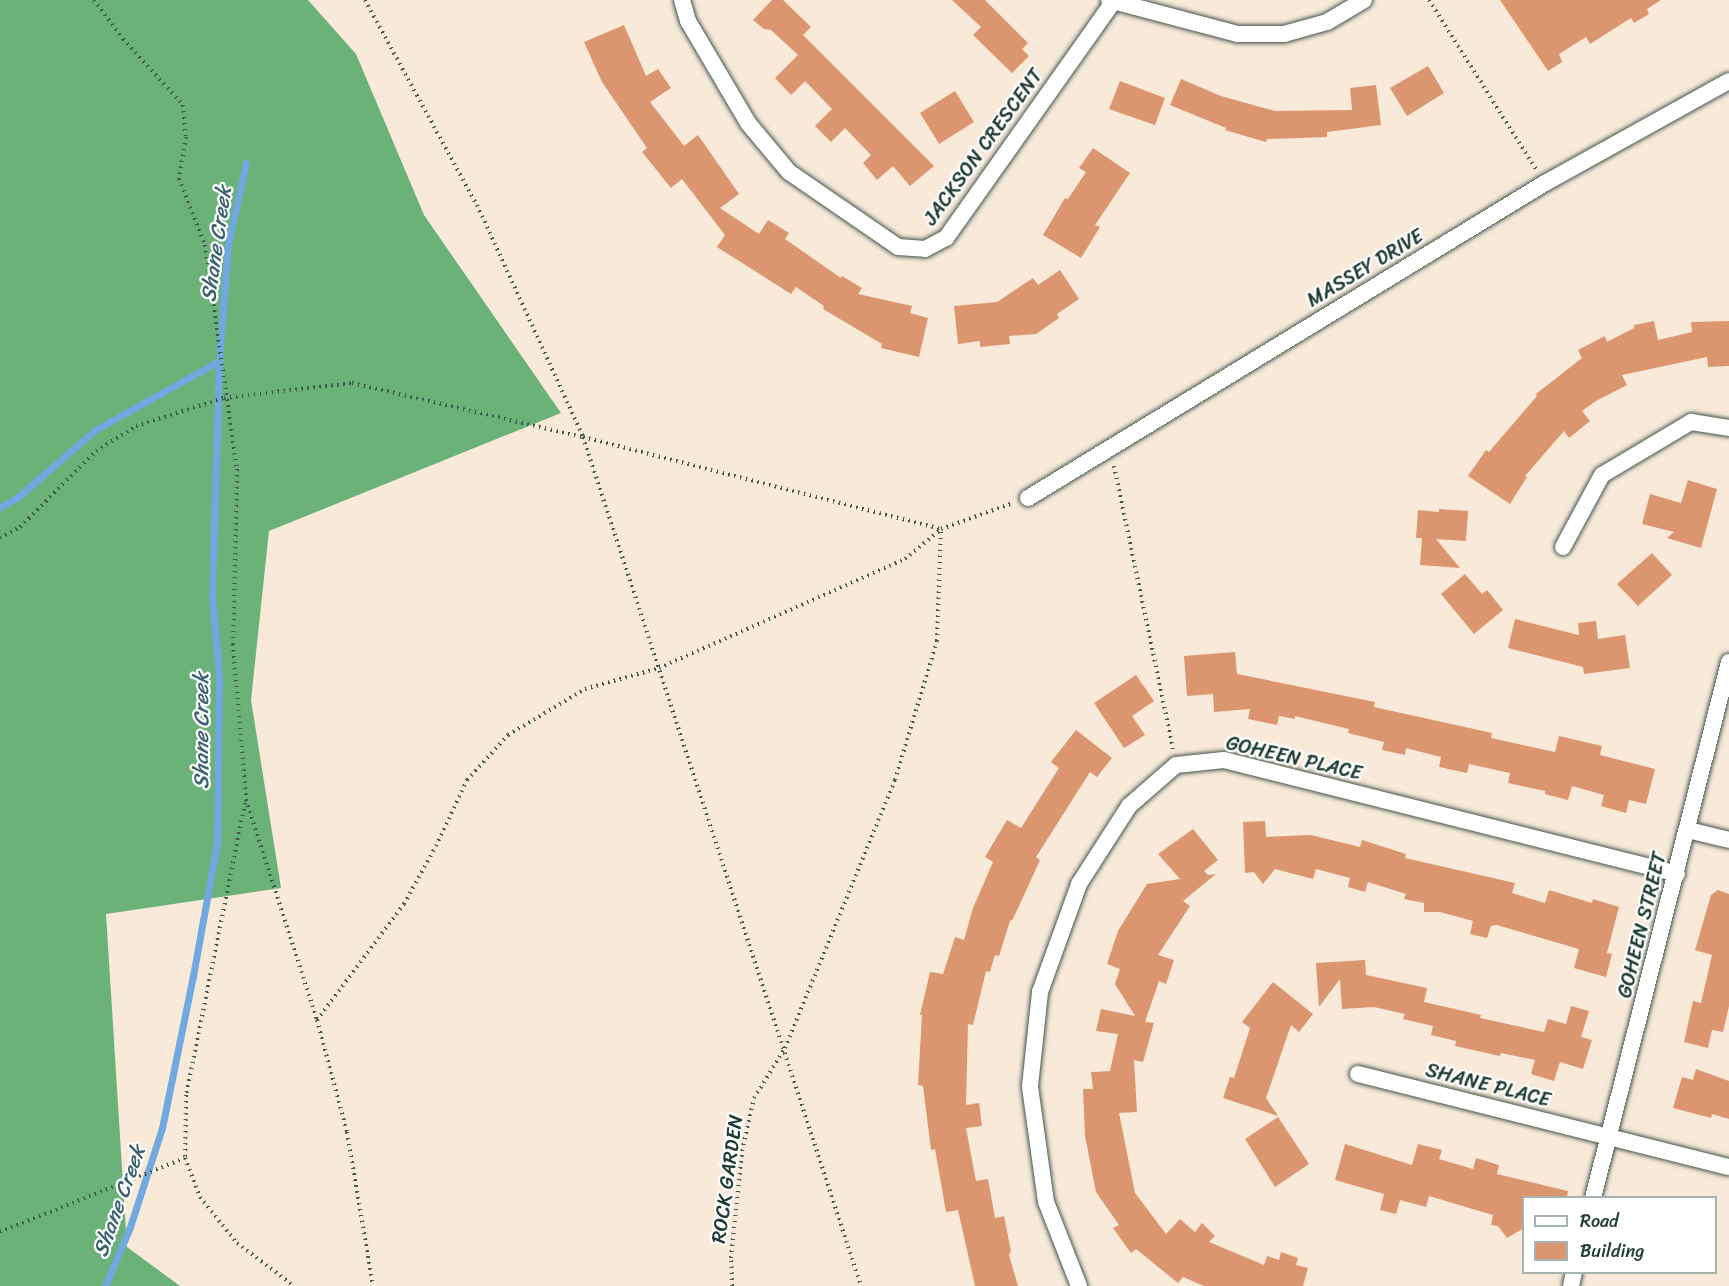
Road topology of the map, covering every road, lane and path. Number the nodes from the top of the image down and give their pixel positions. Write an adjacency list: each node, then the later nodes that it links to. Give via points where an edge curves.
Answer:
1 (94, 0): 9 (path, via 123,39 183,105 186,137 179,179 205,245)
2 (365, 0): 11 (path, via 477,205)
3 (682, 0): 6 (street, JACKSON CRESCENT, via 688,21 748,123 789,172 898,247 924,249 946,238)
4 (1364, 0): 6 (street, via 1327,22 1284,34 1238,34)
5 (1429, 0): 8 (path)
6 (1111, 1)
7 (1729, 81): 8 (street, MASSEY DRIVE)
8 (1545, 183): 12 (street, MASSEY DRIVE)
9 (228, 398): 11 (path, via 352,383); 15 (path, via 136,426 96,451 20,528); 20 (path, via 237,469 233,644)
10 (1729, 428): 16 (street, via 1691,422 1602,475)
11 (583, 437): 14 (path); 18 (path)
12 (1110, 448): 13 (street, MASSEY DRIVE); 19 (path)
13 (1028, 498): 14 (path)
14 (941, 530): 18 (path, via 905,559); 25 (path, ROCK GARDEN, via 937,641 895,780)
15 (0, 538)
16 (1563, 547)
17 (1729, 662): 21 (street, GOHEEN STREET)
18 (659, 668): 24 (path, via 585,688 508,735 467,780 404,904); 25 (path)
19 (1176, 765): 23 (street, GOHEEN PLACE, via 1224,760); 36 (street, via 1129,806 1079,884 1040,992 1030,1086 1046,1202)
20 (246, 800): 24 (path); 28 (path, via 186,1095)
21 (1688, 830): 22 (street); 23 (street, GOHEEN STREET)
22 (1729, 840)
23 (1677, 874): 27 (street, GOHEEN STREET)
24 (317, 1020): 33 (path, via 347,1132)
25 (785, 1048): 34 (path, ROCK GARDEN, via 751,1108 741,1161 731,1258); 35 (path)
26 (1358, 1074): 27 (street, SHANE PLACE)
27 (1608, 1137): 29 (street, SHANE PLACE); 30 (street, GOHEEN STREET)
28 (185, 1158): 31 (path); 32 (path, via 200,1197 237,1243)
29 (1729, 1167)
30 (1593, 1196)
31 (0, 1232)
32 (294, 1286)
33 (373, 1286)
34 (732, 1286)
35 (861, 1286)
36 (1079, 1286)

